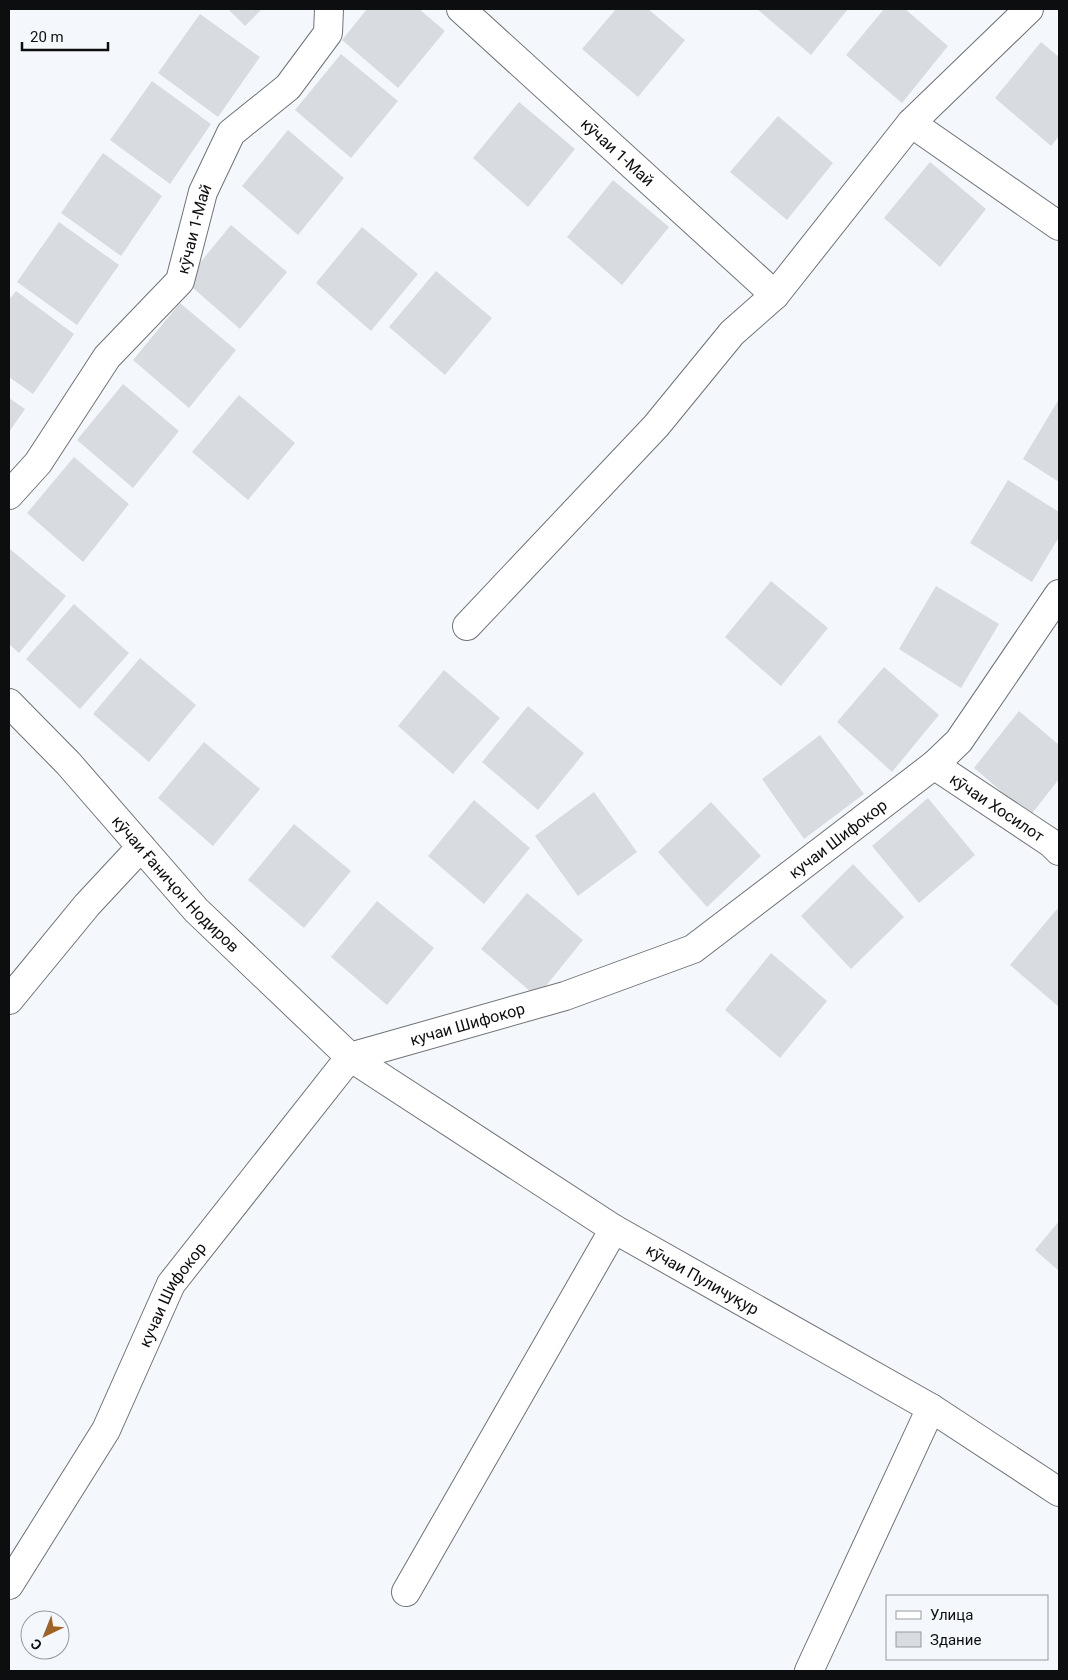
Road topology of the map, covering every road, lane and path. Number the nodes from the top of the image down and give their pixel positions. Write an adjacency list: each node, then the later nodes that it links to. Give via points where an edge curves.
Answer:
1 (329, 9): 7 (street, кӯчаи 1-Май, via 328,33 288,87 231,133 203,192 180,282 107,357 38,463)
2 (461, 9): 6 (street, кӯчаи 1-Май)
3 (1029, 9): 4 (street)
4 (911, 123): 5 (street); 6 (street)
5 (1059, 226)
6 (775, 294): 9 (street, via 732,333 656,426)
7 (9, 495)
8 (1059, 594): 11 (street, кучаи Шифокор, via 959,741)
9 (467, 626)
10 (9, 703): 12 (street, кӯчаи Ғаниҷон Нодиров, via 68,763)
11 (934, 765): 13 (street, кӯчаи Хосилот); 15 (street, кучаи Шифокор, via 693,949 565,996)
12 (141, 847): 14 (street, via 87,905); 15 (street, кӯчаи Ғаниҷон Нодиров, via 196,910)
13 (1059, 851)
14 (9, 1000)
15 (350, 1057): 16 (street, кӯчаи Пуличуқур); 19 (street, кучаи Шифокор, via 171,1284 106,1430)
16 (614, 1229): 17 (street, кӯчаи Пуличуқур); 20 (street)
17 (931, 1408): 18 (street, кӯчаи Пуличуқур); 21 (street)
18 (1059, 1492)
19 (9, 1584)
20 (406, 1592)
21 (809, 1671)

